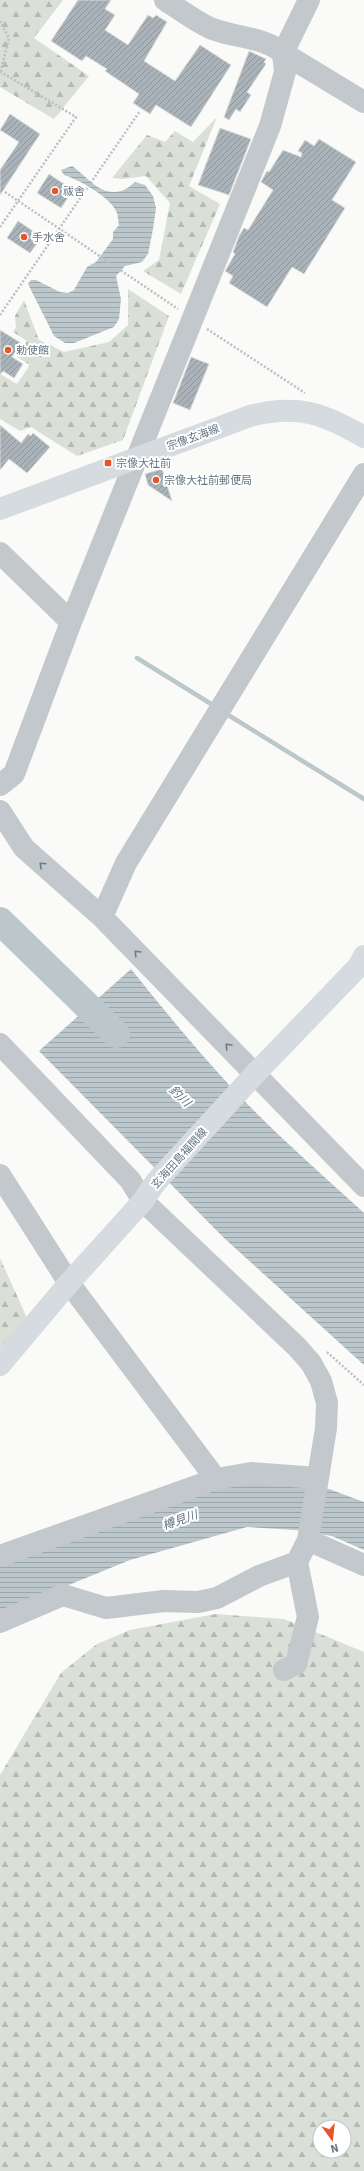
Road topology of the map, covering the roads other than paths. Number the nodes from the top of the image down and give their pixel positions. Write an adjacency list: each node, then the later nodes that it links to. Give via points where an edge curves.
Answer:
1 (165, 0): 3 (street, via 209,27 227,34 272,44)
2 (309, 0): 3 (street)
3 (283, 52): 4 (street); 6 (street, via 285,72 270,126)
4 (364, 102)
5 (364, 437): 6 (main road, 宗像玄海線, via 320,414 272,410)
6 (139, 457): 8 (main road, 宗像玄海線); 10 (street)
7 (364, 474): 13 (street, via 126,863)
8 (0, 509)
9 (0, 554): 10 (street)
10 (71, 622): 11 (street, via 14,774)
11 (0, 785)
12 (0, 811): 13 (street, one-way to 12, via 24,848)
13 (102, 917): 16 (street, one-way to 13)
14 (364, 956): 16 (main road, 玄海田島福間線, via 358,967)
15 (0, 1044): 19 (street, via 130,1180)
16 (250, 1080): 18 (street); 19 (main road, 玄海田島福間線, via 155,1183)
17 (0, 1175): 20 (street)
18 (364, 1186)
19 (143, 1201): 20 (main road, 玄海田島福間線); 23 (street, via 298,1347 311,1363 321,1381 327,1403 326,1428)
20 (69, 1283): 21 (main road, 玄海田島福間線); 22 (street)
21 (0, 1365)
22 (216, 1479): 23 (street, via 251,1473); 25 (street)
23 (317, 1484): 24 (street)
24 (308, 1540): 26 (street); 27 (street)
25 (0, 1556)
26 (297, 1562): 28 (street, via 259,1576 217,1598 198,1602 164,1601 106,1608 63,1595); 29 (street, via 308,1617 296,1664)
27 (364, 1565)
28 (0, 1622)
29 (284, 1670)

